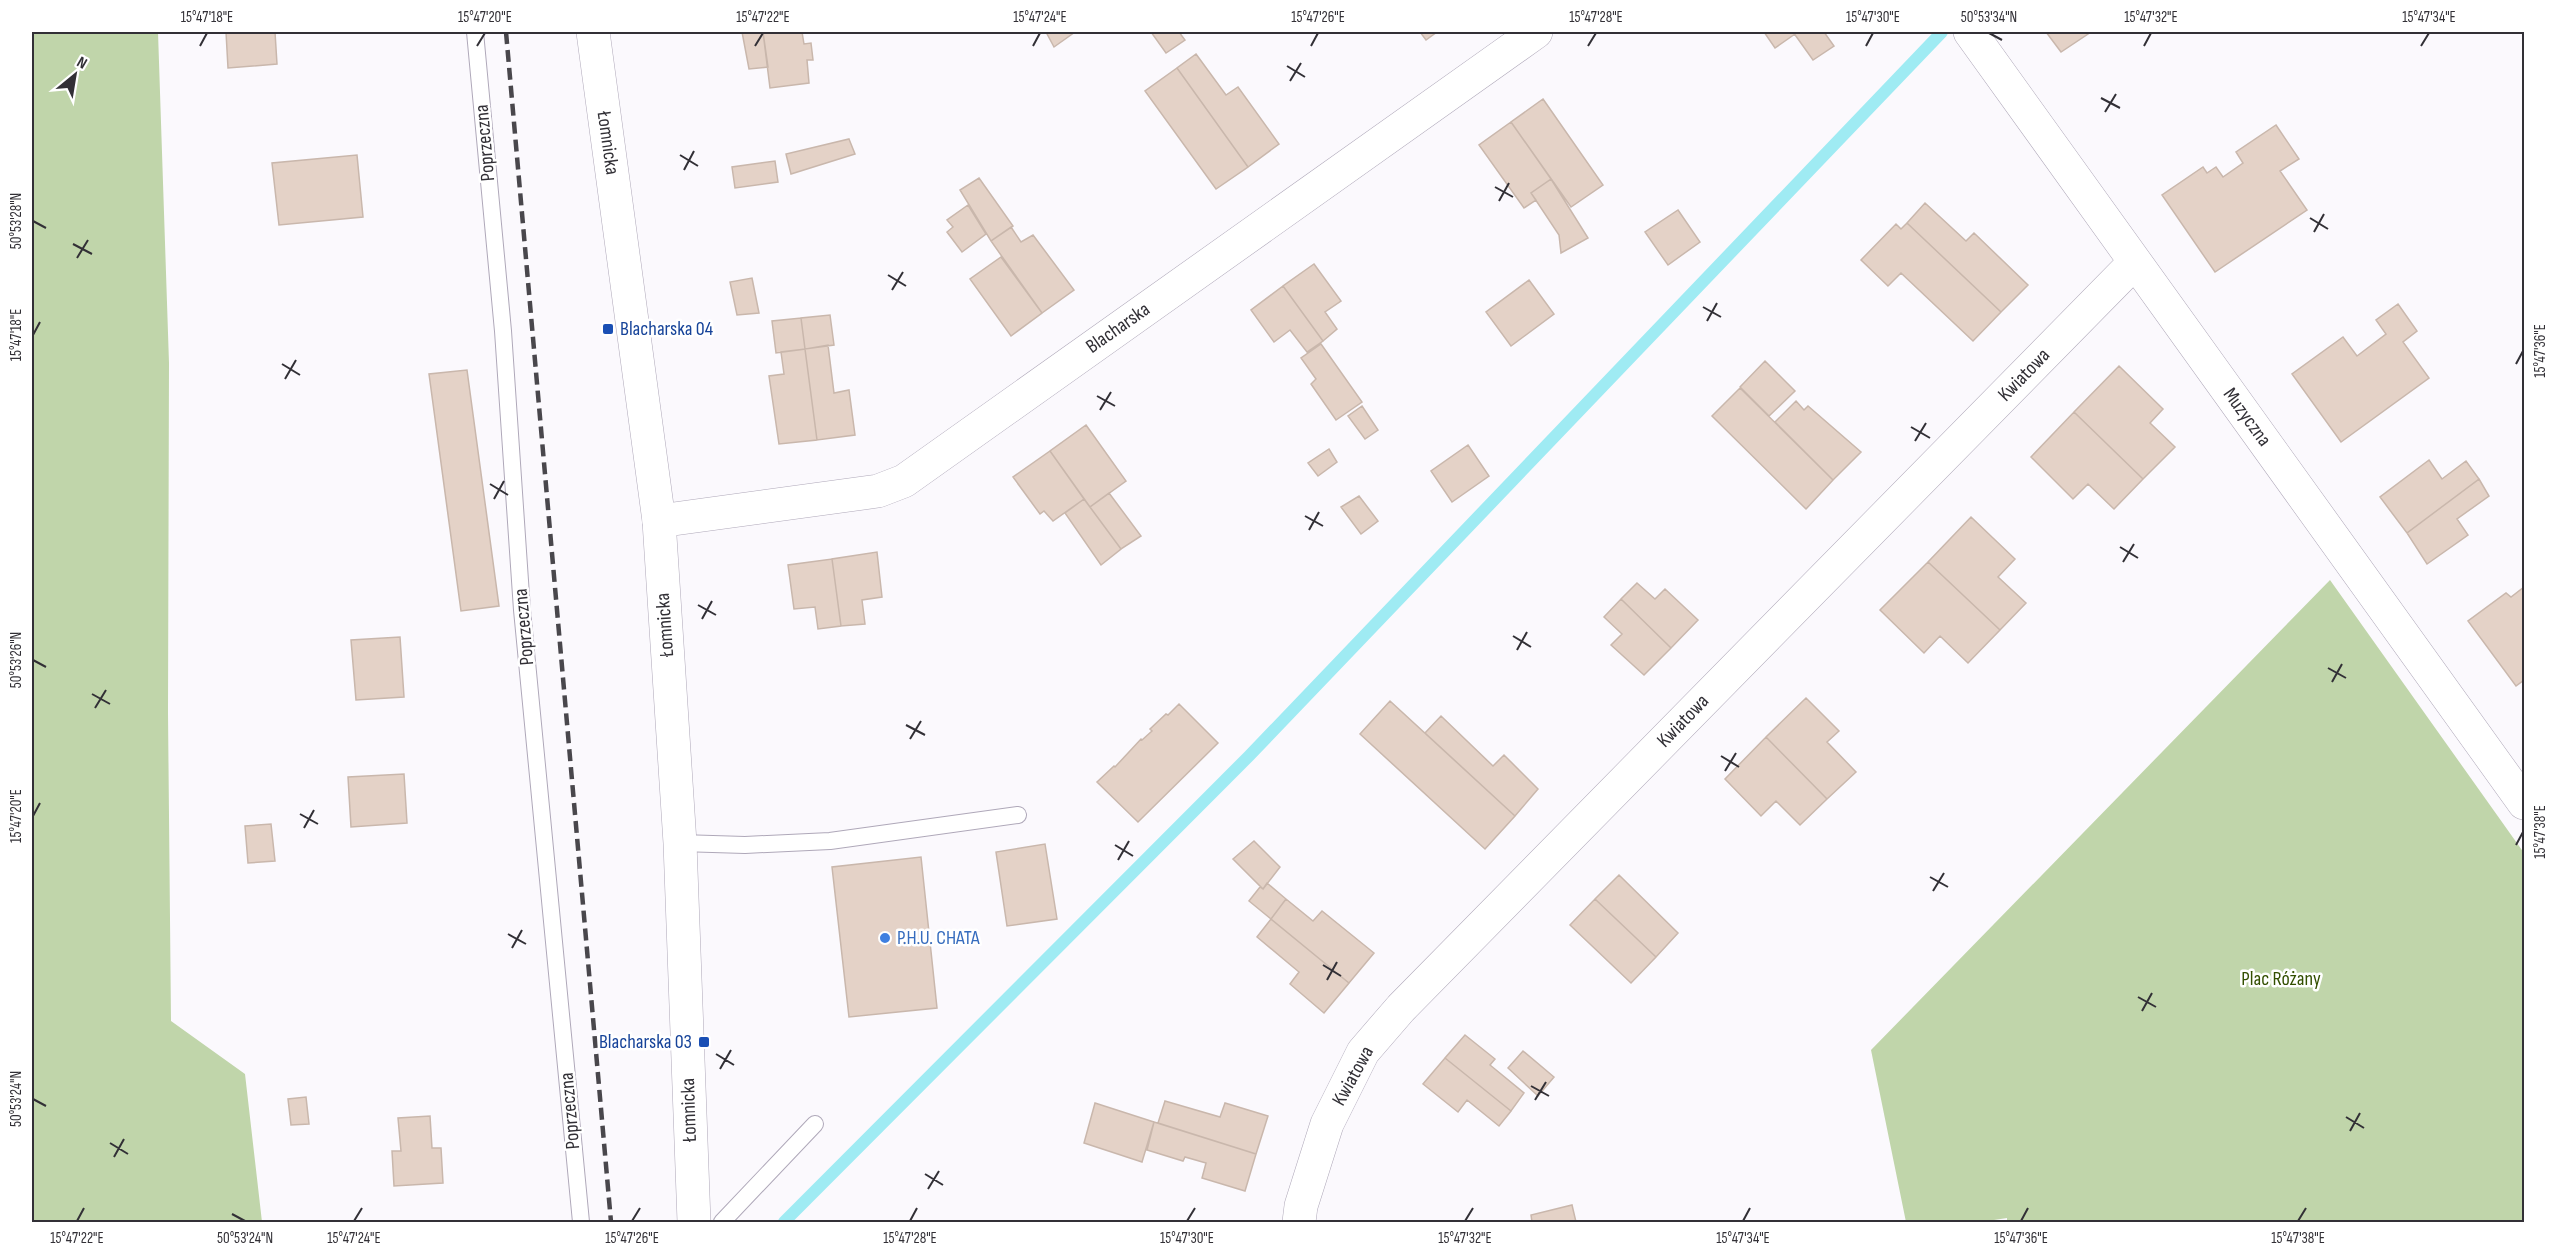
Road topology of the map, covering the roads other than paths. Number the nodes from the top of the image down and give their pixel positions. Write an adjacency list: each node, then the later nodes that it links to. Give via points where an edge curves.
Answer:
1 (475, 32): 11 (lane, Poprzeczna, via 503,331 523,622)
2 (593, 32): 6 (street, Łomnicka)
3 (1536, 32): 6 (street, Blacharska, via 904,480 878,491)
4 (1970, 32): 5 (street, Muzyczna)
5 (2135, 262): 7 (street, Muzyczna); 14 (street, Kwiatowa, via 1401,1008 1363,1052 1327,1124 1300,1206)
6 (658, 521): 9 (street, Łomnicka)
7 (2524, 803)
8 (1018, 815): 9 (lane, via 830,841)
9 (680, 843): 12 (street, Łomnicka)
10 (815, 1124): 13 (lane)
11 (581, 1222)
12 (694, 1222)
13 (722, 1222)
14 (1299, 1222)

